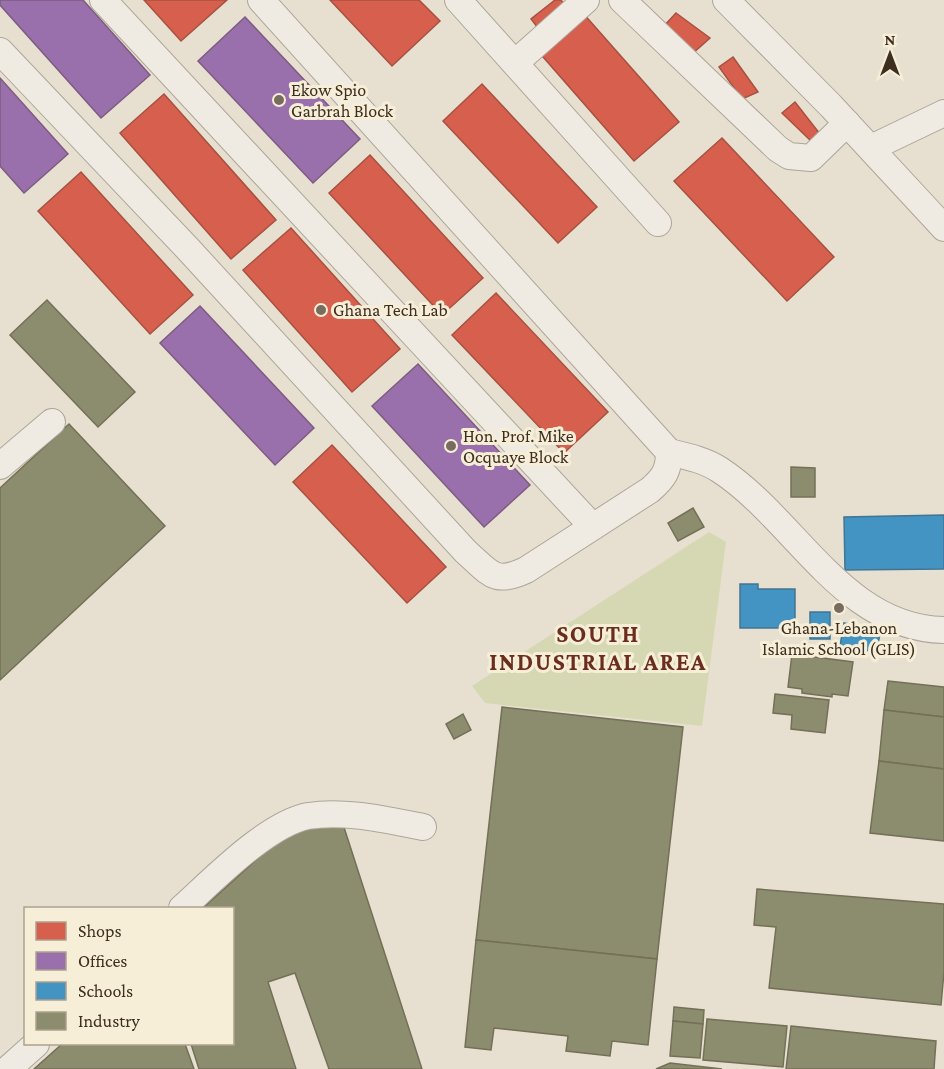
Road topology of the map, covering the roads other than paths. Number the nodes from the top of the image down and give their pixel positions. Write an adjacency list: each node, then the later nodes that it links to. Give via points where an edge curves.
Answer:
1 (103, 0): 17 (lane)
2 (261, 0): 15 (lane)
3 (458, 0): 8 (lane)
4 (586, 0): 8 (lane)
5 (622, 0): 10 (lane, via 789,156 811,158)
6 (726, 0): 10 (lane)
7 (0, 51): 17 (lane, via 486,570 496,577 508,578)
8 (515, 63): 12 (lane)
9 (944, 114): 11 (lane)
10 (847, 123): 11 (lane)
11 (871, 148): 13 (lane)
12 (658, 223)
13 (944, 228)
14 (52, 422): 16 (lane)
15 (669, 452): 17 (lane, via 669,467 662,479 633,503); 18 (lane, via 718,468 752,494 853,596 888,618 914,628)
16 (0, 466)
17 (592, 526)
18 (944, 630)
19 (423, 827): 20 (lane, via 336,814 307,816 275,829)
20 (184, 907)
21 (35, 1045): 22 (lane)
22 (8, 1069)

